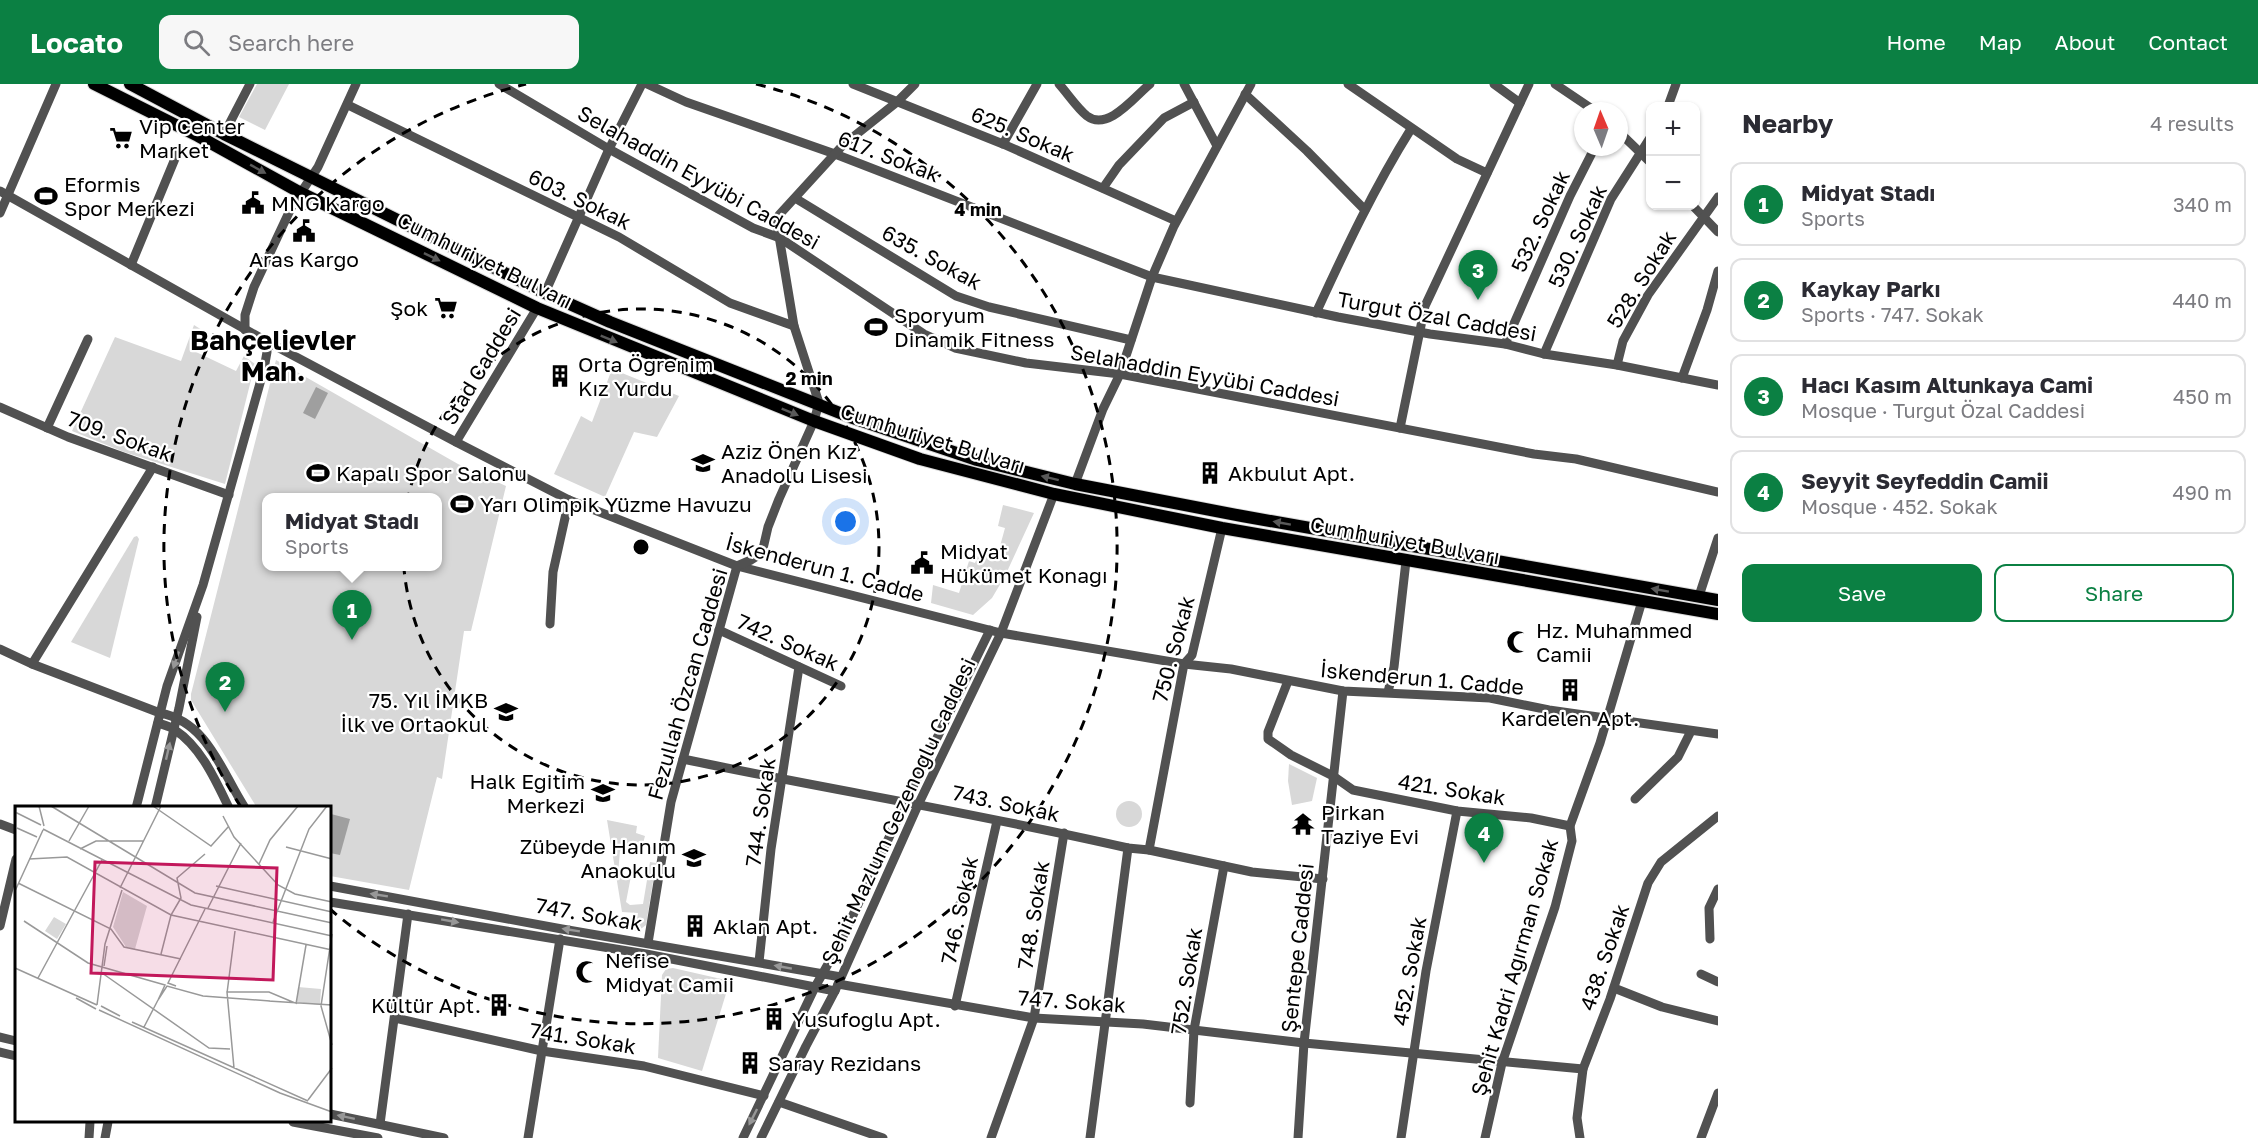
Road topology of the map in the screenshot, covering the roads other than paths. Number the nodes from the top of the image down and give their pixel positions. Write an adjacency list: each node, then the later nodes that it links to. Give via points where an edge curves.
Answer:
1 (56, 84): 44 (street)
2 (94, 84): 43 (main road, Cumhuriyet Bulvarı, one-way to 43)
3 (130, 84): 29 (main road, Cumhuriyet Bulvarı)
4 (250, 84): 29 (street)
5 (357, 84): 27 (street)
6 (499, 84): 35 (street, Selahaddin Eyyübi Caddesi)
7 (642, 84): 35 (street)
8 (647, 84): 37 (street, 617. Sokak, via 686,102)
9 (853, 84): 22 (street, 625. Sokak)
10 (915, 84): 22 (street)
11 (1036, 84): 31 (street)
12 (1059, 84): 13 (street, via 1086,116 1103,121)
13 (1150, 84)
14 (1184, 84): 23 (street)
15 (1251, 84): 21 (street)
16 (1348, 84): 28 (street)
17 (1494, 84): 26 (street)
18 (1529, 84): 26 (street)
19 (1555, 84): 24 (street)
20 (1676, 84): 25 (street)
21 (1245, 94): 33 (street); 47 (street)
22 (897, 102): 31 (street, 625. Sokak); 37 (street)
23 (1194, 102): 33 (street); 42 (street, via 1164,118 1119,165)
24 (1581, 102)
25 (1669, 102)
26 (1520, 103): 40 (street)
27 (348, 105): 41 (street); 51 (street, 603. Sokak)
28 (1411, 129): 40 (street); 47 (street)
29 (224, 134): 41 (main road, Cumhuriyet Bulvarı)
30 (1628, 141): 36 (street)
31 (1004, 144): 42 (street, 625. Sokak)
32 (1646, 145): 36 (street, 530. Sokak)
33 (1217, 146): 52 (street)
34 (179, 148): 55 (street)
35 (609, 149): 51 (street); 54 (street, Selahaddin Eyyübi Caddesi, via 753,228)
36 (1641, 153): 39 (street); 68 (street, 530. Sokak, via 1611,199)
37 (835, 154): 46 (street); 57 (street, 617. Sokak)
38 (1590, 156): 67 (street, 532. Sokak)
39 (1646, 158)
40 (1486, 173): 63 (street, via 1425,306)
41 (312, 177): 43 (street); 58 (main road, Cumhuriyet Bulvarı)
42 (1103, 188): 52 (street, 625. Sokak)
43 (301, 193): 59 (main road, Cumhuriyet Bulvarı, one-way to 59); 62 (street, via 254,287 245,315)
44 (4, 194): 49 (street); 55 (street, İskenderun 1. Cadde)
45 (1718, 197): 50 (street, 528. Sokak)
46 (795, 198): 54 (street, via 779,215); 65 (street, 635. Sokak, via 956,296)
47 (1365, 210): 60 (street)
48 (1697, 210): 50 (street)
49 (0, 213)
50 (1703, 215): 53 (street); 69 (street, 528. Sokak, via 1647,295 1623,341)
51 (579, 217): 58 (street); 61 (street, 603. Sokak, via 730,303)
52 (1176, 221): 57 (street)
53 (1718, 232)
54 (780, 238): 61 (street); 70 (street, Selahaddin Eyyübi Caddesi, via 924,334 955,348 1026,363)
55 (132, 265): 62 (street, İskenderun 1. Cadde)
56 (1718, 271): 71 (street)
57 (1152, 277): 60 (street, Turgut Özal Caddesi); 65 (street)
58 (545, 293): 73 (main road, Cumhuriyet Bulvarı)
59 (537, 308): 75 (main road, Cumhuriyet Bulvarı, one-way to 75); 78 (street, Stad Caddesi)
60 (1316, 313): 63 (street, Turgut Özal Caddesi)
61 (794, 327): 73 (street)
62 (245, 330): 66 (street, İskenderun 1. Cadde)
63 (1418, 332): 67 (street, Turgut Özal Caddesi); 77 (street)
64 (88, 339): 76 (street)
65 (1131, 340): 70 (street)
66 (266, 341): 78 (street, İskenderun 1. Cadde); 83 (street, via 264,369)
67 (1505, 344): 68 (street, Turgut Özal Caddesi)
68 (1544, 354): 69 (street, Turgut Özal Caddesi)
69 (1617, 365): 71 (street, Turgut Özal Caddesi)
70 (1120, 374): 77 (street, Selahaddin Eyyübi Caddesi); 80 (street)
71 (1682, 378): 72 (street, Turgut Özal Caddesi)
72 (1718, 386)
73 (819, 404): 75 (street, Fezullah Özcan Caddesi); 80 (main road, Cumhuriyet Bulvarı, one-way to 73, via 977,460)
74 (0, 407): 76 (street, 709. Sokak)
75 (814, 422): 82 (main road, Cumhuriyet Bulvarı, via 920,459); 88 (street, Fezullah Özcan Caddesi, via 770,520 762,553)
76 (47, 428): 79 (street, 709. Sokak)
77 (1400, 428): 81 (street, Selahaddin Eyyübi Caddesi, via 1576,459)
78 (456, 442): 84 (street, İskenderun 1. Cadde)
79 (153, 466): 83 (street, 709. Sokak); 99 (street)
80 (1075, 484): 90 (main road, Cumhuriyet Bulvarı, one-way to 80)
81 (1718, 492)
82 (1054, 494): 85 (main road, Cumhuriyet Bulvarı); 97 (street, Şehit Mazlum Gezenoğlu Caddesi)
83 (229, 495): 89 (street)
84 (569, 500): 88 (street, İskenderun 1. Cadde); 94 (street, via 553,572)
85 (1222, 528): 87 (main road, Cumhuriyet Bulvarı); 100 (street, 750. Sokak, via 1192,655)
86 (1718, 538): 90 (street)
87 (1406, 561): 92 (main road, Cumhuriyet Bulvarı); 105 (street)
88 (737, 566): 95 (street, Fezullah Özcan Caddesi); 96 (street, İskenderun 1. Cadde)
89 (203, 585): 106 (street, one-way to 106); 107 (street)
90 (1699, 596): 91 (main road, Cumhuriyet Bulvarı)
91 (1718, 600)
92 (1642, 601): 93 (main road, Cumhuriyet Bulvarı); 108 (street, Şehit Kadri Ağırman Sokak)
93 (1718, 614)
94 (550, 624)
95 (719, 630): 101 (street, 742. Sokak); 113 (street, Fezullah Özcan Caddesi)
96 (990, 630): 97 (street, İskenderun 1. Cadde); 117 (street, Şehit Mazlum Gezenoğlu Caddesi)
97 (1001, 633): 100 (street, İskenderun 1. Cadde); 118 (street, Şehit Mazlum Gezenoğlu Caddesi)
98 (0, 649): 99 (street)
99 (32, 664): 106 (street)
100 (1184, 664): 102 (street, İskenderun 1. Cadde); 131 (street, 750. Sokak)
101 (799, 667): 103 (street, 742. Sokak); 115 (street, 744. Sokak)
102 (1288, 681): 104 (street, İskenderun 1. Cadde); 114 (street, 421. Sokak, via 1268,739)
103 (841, 686)
104 (1343, 691): 105 (street, İskenderun 1. Cadde); 114 (street, Şentepe Caddesi)
105 (1388, 692): 108 (street, İskenderun 1. Cadde, via 1490,698)
106 (160, 713): 107 (street); 109 (street)
107 (176, 716): 110 (street); 122 (street, via 203,736)
108 (1607, 718): 111 (street, İskenderun 1. Cadde); 127 (street, Şehit Kadri Ağırman Sokak)
109 (158, 723): 110 (street); 119 (street)
110 (173, 728): 120 (street, one-way to 110); 121 (street, via 187,739 211,773)
111 (1691, 732): 112 (street, İskenderun 1. Cadde); 116 (street, via 1678,757)
112 (1718, 734)
113 (683, 759): 115 (street, 743. Sokak); 142 (street, Fezullah Özcan Caddesi, via 671,802)
114 (1333, 776): 123 (street, 421. Sokak, via 1353,790); 134 (street, Şentepe Caddesi)
115 (782, 779): 117 (street, 743. Sokak); 143 (street, 744. Sokak)
116 (1635, 799)
117 (906, 801): 118 (street, 743. Sokak); 144 (street, Şehit Mazlum Gezenoğlu Caddesi)
118 (919, 803): 125 (street, 743. Sokak); 147 (street, Şehit Mazlum Gezenoğlu Caddesi)
119 (137, 806)
120 (155, 806)
121 (228, 806)
122 (245, 806)
123 (1457, 810): 127 (street, 421. Sokak); 161 (street, 452. Sokak)
124 (1718, 816): 149 (street, 438. Sokak, via 1656,868)
125 (997, 821): 129 (street, 743. Sokak); 150 (street, 746. Sokak)
126 (0, 824): 128 (street)
127 (1570, 826): 163 (street, Şehit Kadri Ağırman Sokak, via 1572,841 1555,907)
128 (15, 830)
129 (1064, 833): 130 (street, 743. Sokak); 152 (street, 748. Sokak)
130 (1128, 848): 131 (street, 743. Sokak); 153 (street)
131 (1149, 850): 133 (street, 743. Sokak)
132 (15, 863): 139 (street)
133 (1224, 866): 134 (street, 743. Sokak); 155 (street, 752. Sokak)
134 (1323, 879): 158 (street, Şentepe Caddesi)
135 (332, 886): 142 (street, 747. Sokak, one-way to 135)
136 (1718, 889): 141 (street, via 1709,908)
137 (332, 902): 138 (street)
138 (408, 914): 140 (street, one-way to 140); 151 (street)
139 (0, 924)
140 (560, 939): 148 (street); 159 (street)
141 (1710, 939)
142 (648, 943): 143 (street, 747. Sokak)
143 (759, 962): 144 (street, 747. Sokak, one-way to 143)
144 (823, 974): 147 (street, 747. Sokak); 148 (street, Şehit Mazlum Gezenoğlu Caddesi)
145 (1701, 974): 146 (street)
146 (1718, 982)
147 (838, 984): 148 (street); 150 (street, 747. Sokak); 167 (street, Şehit Mazlum Gezenoğlu Caddesi)
148 (815, 987): 166 (street, Şehit Mazlum Gezenoğlu Caddesi)
149 (1614, 988): 154 (street, via 1662,1007); 164 (street, 438. Sokak)
150 (955, 1006): 152 (street, 747. Sokak)
151 (395, 1018): 159 (street, 741. Sokak); 172 (street)
152 (1034, 1018): 153 (street, 747. Sokak); 180 (street, 748. Sokak)
153 (1105, 1022): 155 (street, 747. Sokak); 181 (street)
154 (1718, 1022)
155 (1194, 1030): 158 (street, 747. Sokak); 168 (street, 752. Sokak)
156 (0, 1037): 157 (street)
157 (15, 1041)
158 (1304, 1043): 161 (street, 747. Sokak); 182 (street, Şentepe Caddesi)
159 (542, 1051): 166 (street, 741. Sokak, via 644,1065); 176 (street)
160 (0, 1052): 162 (street)
161 (1413, 1053): 163 (street, 747. Sokak); 183 (street, 452. Sokak)
162 (15, 1056)
163 (1502, 1063): 164 (street, 747. Sokak); 184 (street, Şehit Kadri Ağırman Sokak)
164 (1582, 1070): 185 (street, 438. Sokak)
165 (1718, 1093): 186 (street)
166 (764, 1096): 177 (street, Şehit Mazlum Gezenoğlu Caddesi, one-way to 177)
167 (779, 1102): 178 (street, Şehit Mazlum Gezenoğlu Caddesi); 179 (street)
168 (1190, 1102)
169 (332, 1114): 172 (street, one-way to 169)
170 (90, 1123): 173 (street)
171 (299, 1123): 174 (street)
172 (380, 1124): 175 (street)
173 (89, 1138)
174 (378, 1138)
175 (444, 1138)
176 (528, 1138)
177 (743, 1138)
178 (761, 1138)
179 (884, 1138)
180 (991, 1138)
181 (1090, 1138)
182 (1298, 1138)
183 (1401, 1138)
184 (1485, 1138)
185 (1580, 1138)
186 (1701, 1138)

